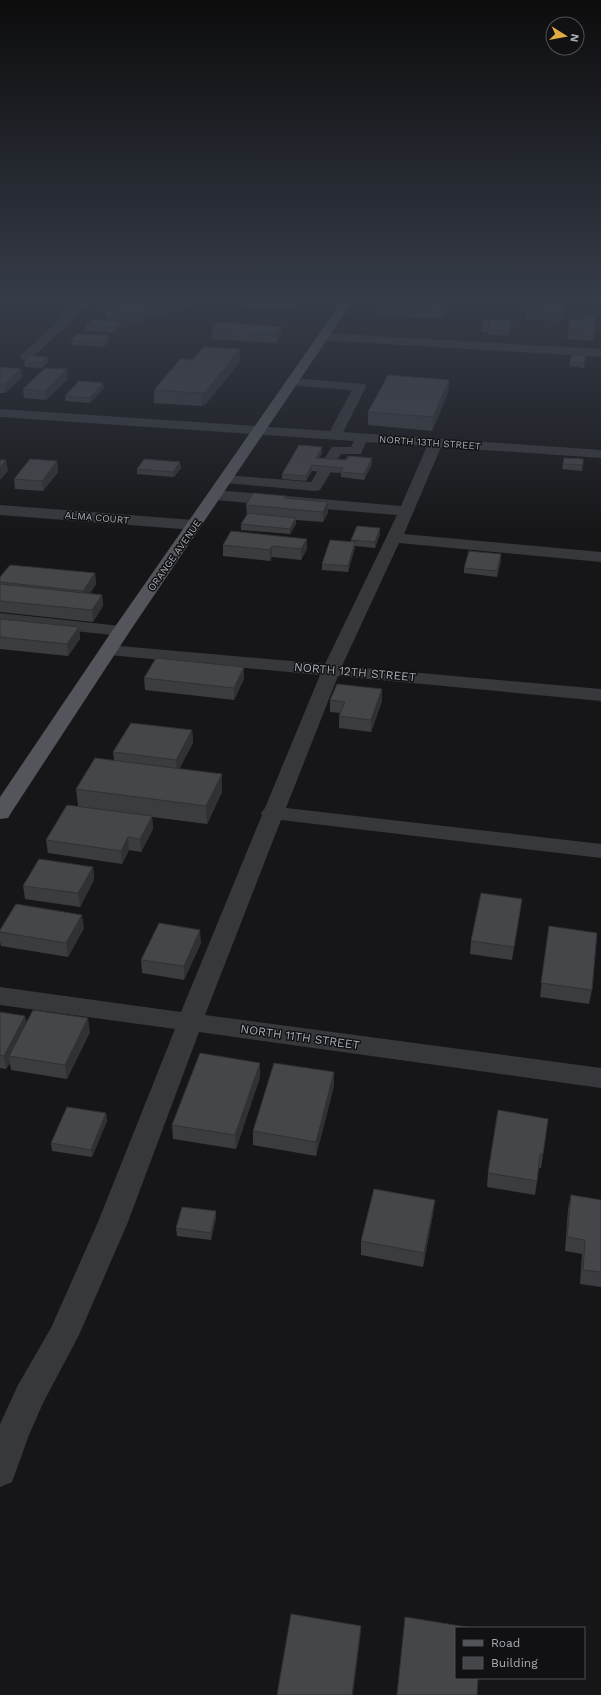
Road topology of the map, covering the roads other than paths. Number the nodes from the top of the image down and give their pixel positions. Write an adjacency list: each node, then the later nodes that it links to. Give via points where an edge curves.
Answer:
1 (296, 377): 2 (main road, ORANGE AVENUE)
2 (293, 382): 4 (main road, ORANGE AVENUE); 5 (street, via 360,387)
3 (0, 413): 4 (street)
4 (259, 431): 5 (street, via 317,435 310,447); 8 (main road, ORANGE AVENUE)
5 (336, 443): 6 (street, NORTH 13TH STREET, via 356,451 362,438); 8 (street, via 315,487)
6 (436, 443): 7 (street, NORTH 13TH STREET); 11 (street)
7 (601, 454)
8 (226, 479): 9 (main road, ORANGE AVENUE)
9 (215, 495): 11 (street); 12 (main road, ORANGE AVENUE)
10 (0, 510): 12 (street, ALMA COURT)
11 (406, 511): 13 (street)
12 (194, 525): 16 (main road, ORANGE AVENUE)
13 (394, 538): 14 (street); 18 (street)
14 (601, 557)
15 (0, 618): 16 (street)
16 (121, 631): 17 (main road, ORANGE AVENUE)
17 (109, 650): 18 (street, NORTH 12TH STREET); 20 (main road, ORANGE AVENUE)
18 (331, 670): 19 (street, NORTH 12TH STREET); 21 (street)
19 (601, 695)
20 (0, 813)
21 (272, 813): 22 (street); 24 (street)
22 (601, 851)
23 (0, 996): 24 (street, NORTH 11TH STREET)
24 (190, 1022): 25 (street, NORTH 11TH STREET); 26 (street, via 114,1222 63,1335 30,1395 12,1435)
25 (601, 1078)
26 (0, 1471)

